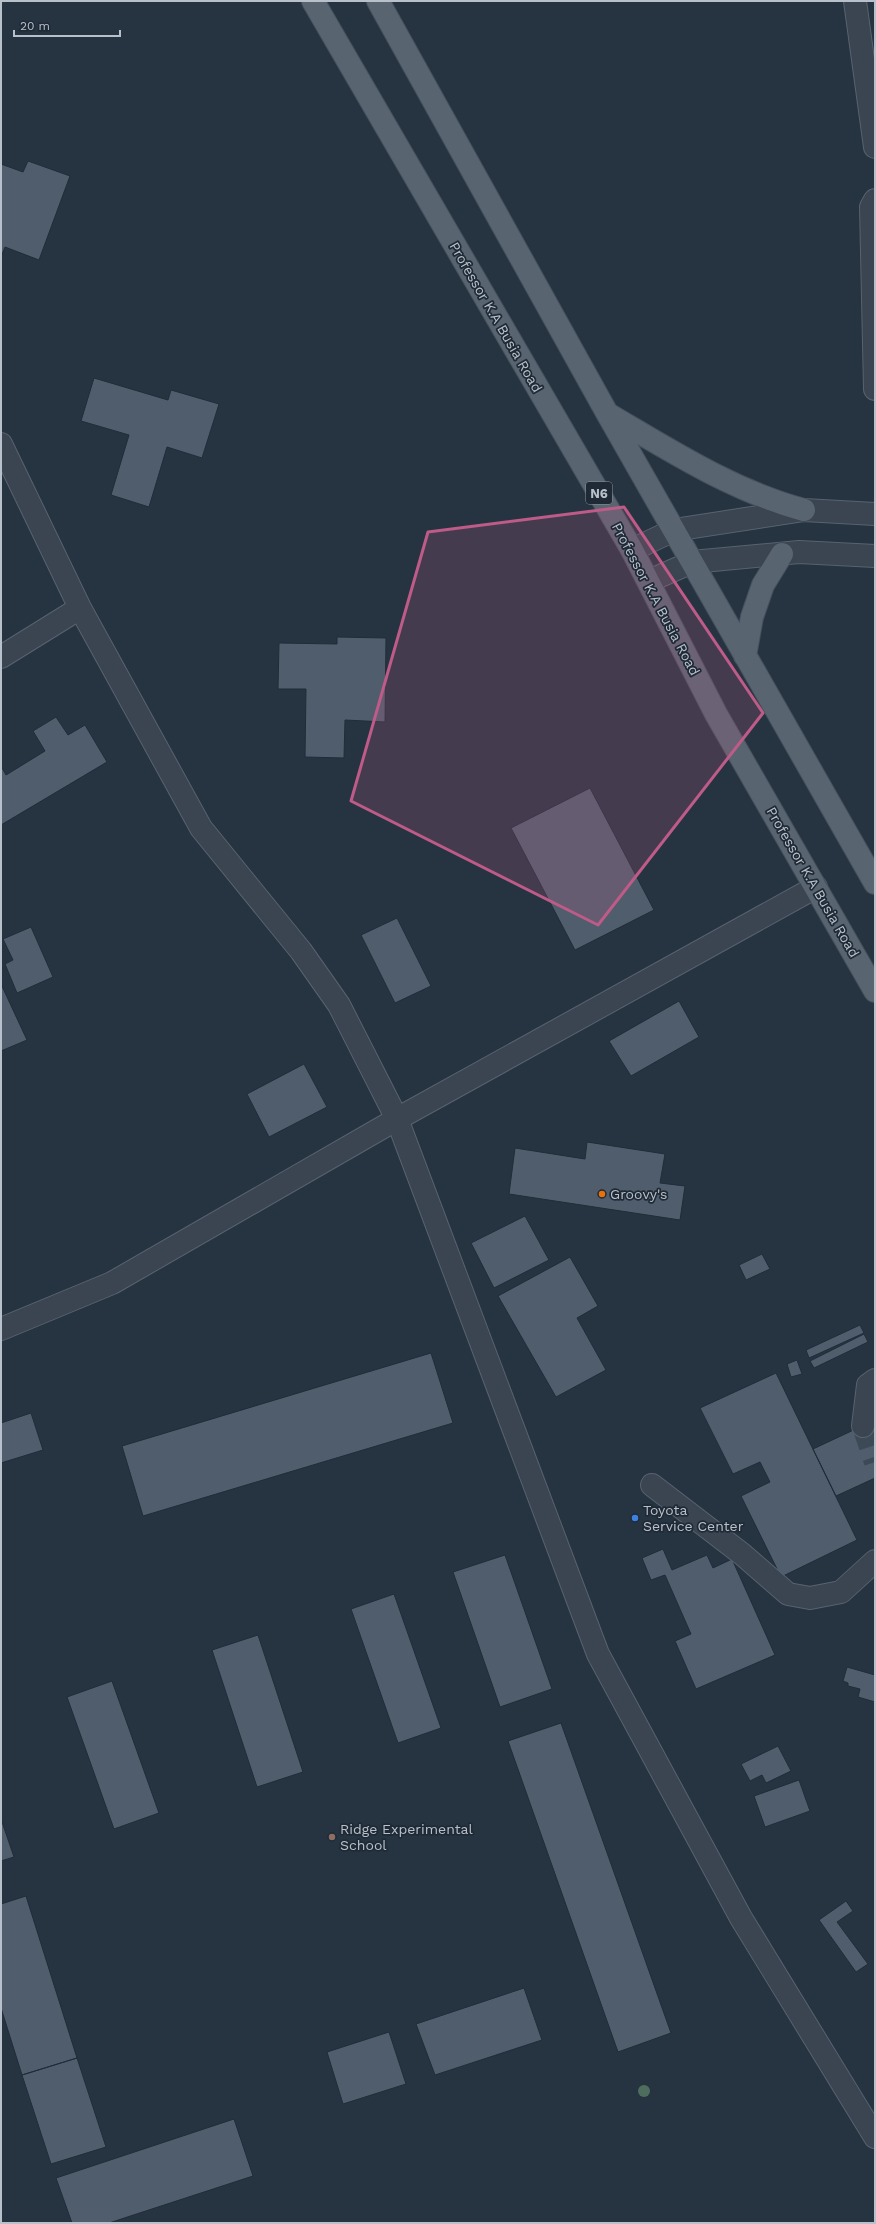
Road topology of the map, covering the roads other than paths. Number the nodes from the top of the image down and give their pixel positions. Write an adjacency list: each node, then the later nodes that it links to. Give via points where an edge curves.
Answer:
1 (313, 1): 12 (main road, Professor K.A Busia Road / N6)
2 (378, 1): 7 (main road)
3 (855, 1): 4 (street)
4 (875, 147)
5 (875, 200): 6 (street, via 871,206)
6 (875, 389)
7 (607, 413): 9 (main road, via 692,464 781,504); 11 (main road)
8 (1, 444): 17 (street)
9 (804, 510): 10 (street); 11 (street)
10 (875, 514)
11 (674, 530): 12 (street); 15 (main road)
12 (632, 550): 16 (main road, Professor K.A Busia Road / N6)
13 (782, 554): 14 (street, via 798,552); 15 (street); 18 (main road, via 763,585 752,617)
14 (875, 556)
15 (692, 562): 16 (street); 18 (main road)
16 (649, 581): 21 (main road, Professor K.A Busia Road / N6, via 716,714)
17 (80, 608): 19 (street); 23 (street, via 201,828 301,951 339,1005)
18 (745, 656): 20 (main road)
19 (1, 657)
20 (875, 883)
21 (816, 888): 22 (main road, Professor K.A Busia Road / N6); 23 (street)
22 (875, 991)
23 (397, 1120): 24 (street, via 112,1284); 29 (street, via 598,1654 741,1918)
24 (1, 1329)
25 (875, 1380): 26 (street, via 868,1385)
26 (863, 1426)
27 (652, 1485): 28 (street, via 742,1554 788,1594 810,1598 841,1592)
28 (875, 1561)
29 (875, 2137)

